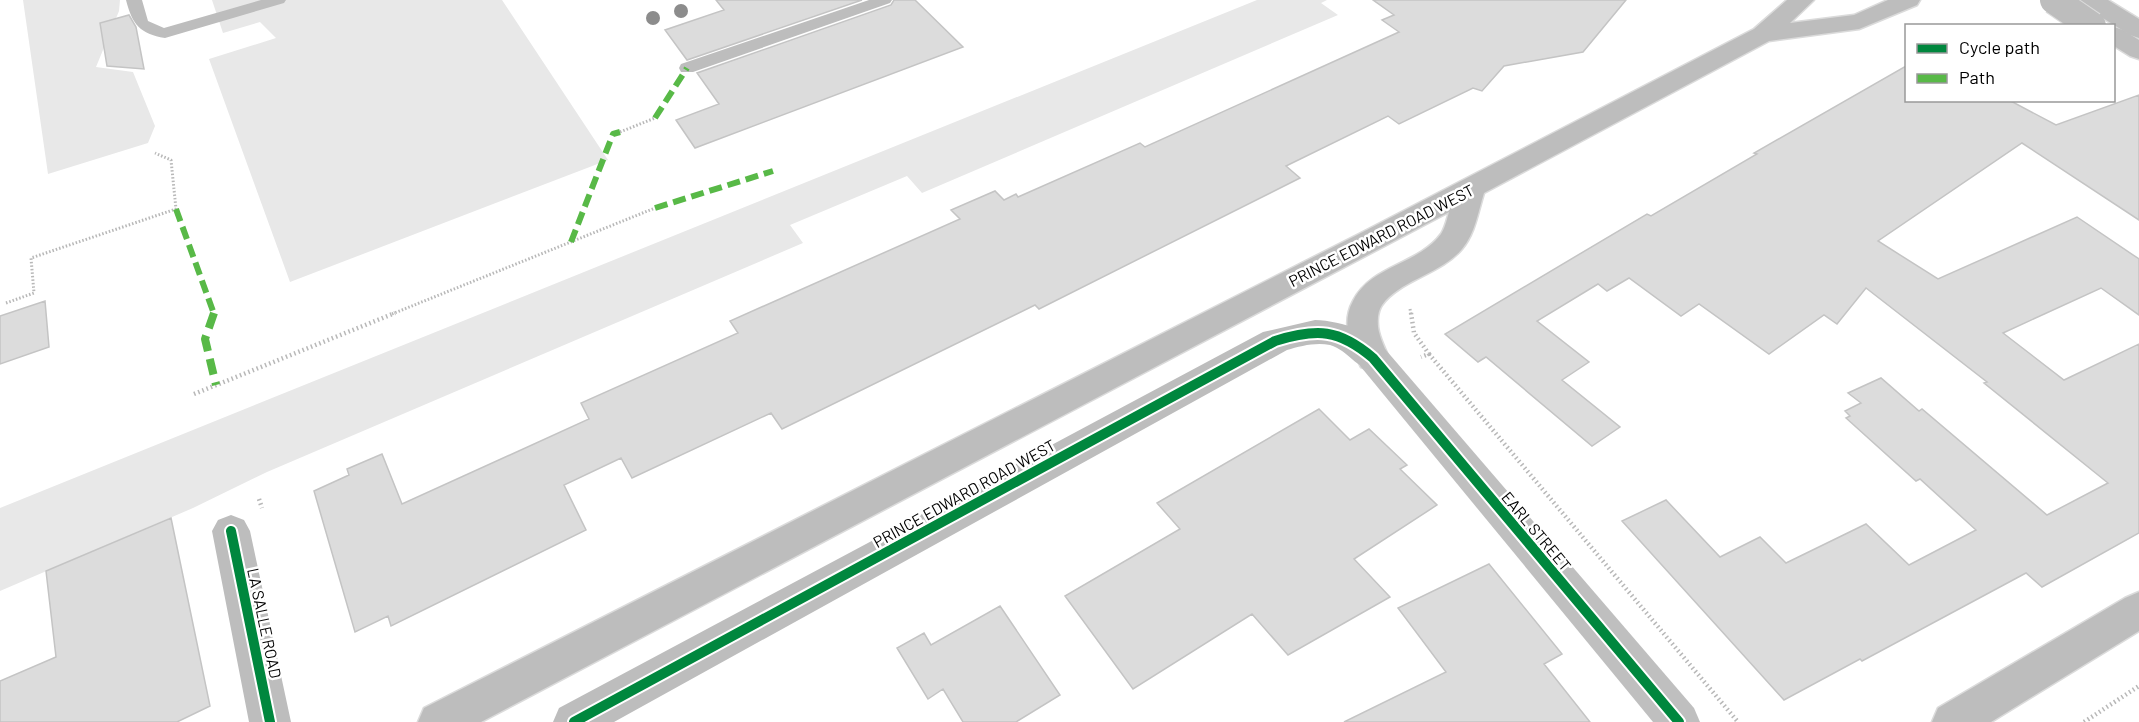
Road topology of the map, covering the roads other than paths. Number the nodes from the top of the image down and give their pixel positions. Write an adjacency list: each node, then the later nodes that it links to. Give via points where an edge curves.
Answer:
1 (134, 0): 2 (lane, via 140,22 150,31 165,33)
2 (278, 0)
3 (884, 0): 19 (lane)
4 (1802, 0): 16 (main road, PRINCE EDWARD ROAD WEST)
5 (1908, 0): 16 (main road, via 1859,22)
6 (2041, 0): 12 (main road)
7 (2054, 0): 13 (main road, bridge)
8 (2059, 0): 14 (main road)
9 (2091, 0): 15 (main road)
10 (2122, 0): 11 (main road)
11 (2139, 10)
12 (2092, 24)
13 (2093, 24)
14 (2093, 24)
15 (2139, 30)
16 (1763, 34): 20 (main road, PRINCE EDWARD ROAD WEST)
17 (2115, 38): 18 (main road)
18 (2139, 53)
19 (687, 68)
20 (1471, 189): 21 (main road, via 1452,240 1368,300 1361,328); 25 (main road, PRINCE EDWARD ROAD WEST)
21 (1379, 365): 26 (main road, PRINCE EDWARD ROAD WEST, via 1358,344 1338,334 1298,333 1275,341); 27 (street, EARL STREET)
22 (231, 531): 24 (main road, LA SALLE ROAD)
23 (2138, 614): 28 (main road)
24 (270, 722)
25 (439, 722)
26 (574, 722)
27 (1679, 722)
28 (1953, 722)

